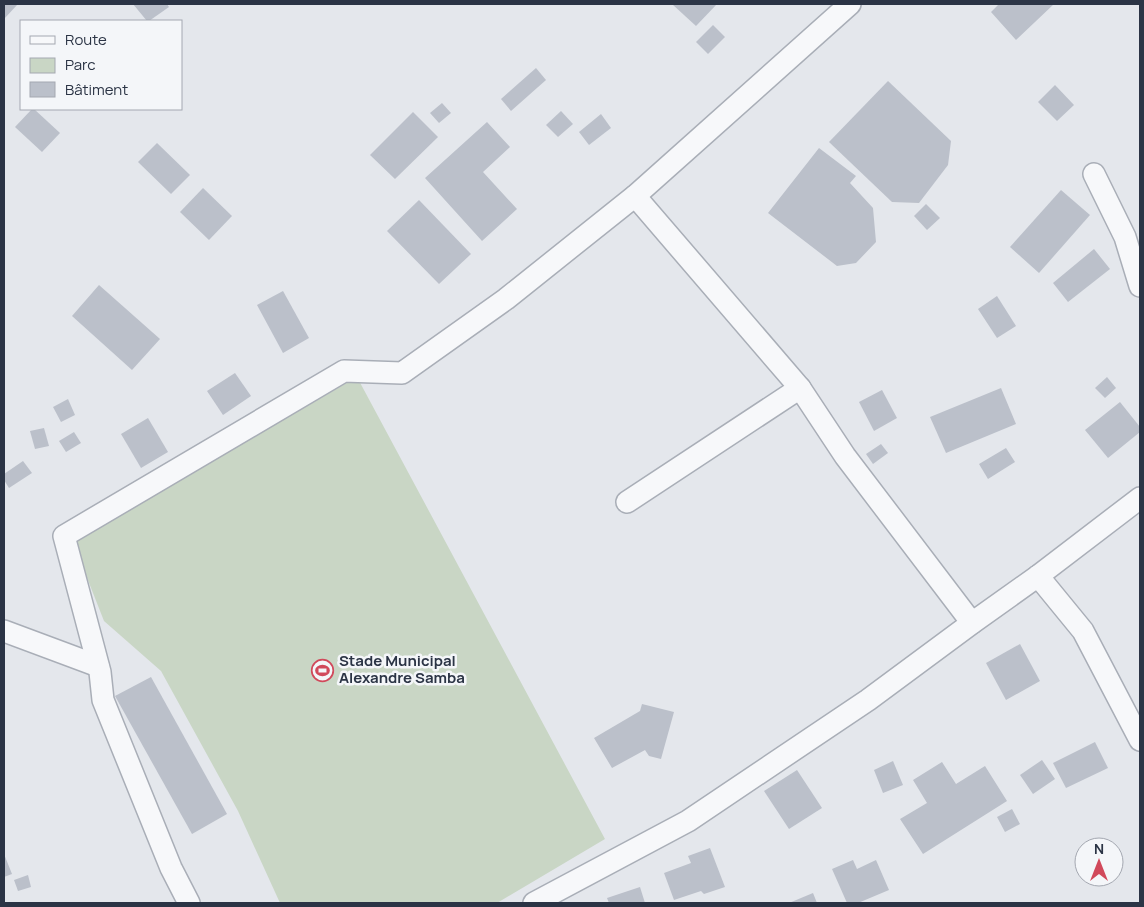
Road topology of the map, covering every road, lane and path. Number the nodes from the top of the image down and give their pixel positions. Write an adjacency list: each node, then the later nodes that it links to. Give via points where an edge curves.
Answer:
1 (850, 4): 3 (street)
2 (1094, 174): 4 (street, via 1125,237)
3 (635, 196): 5 (street); 11 (street, via 506,298 402,373 344,371 64,536)
4 (1140, 286)
5 (800, 388): 7 (street); 9 (street, via 845,456)
6 (1140, 498): 8 (street)
7 (627, 502)
8 (1038, 576): 9 (street); 12 (street, via 1083,631)
9 (972, 623): 14 (street, via 868,700 688,821)
10 (4, 631): 11 (street)
11 (98, 666): 13 (street, via 103,700 171,868)
12 (1140, 740)
13 (189, 903)
14 (534, 903)

